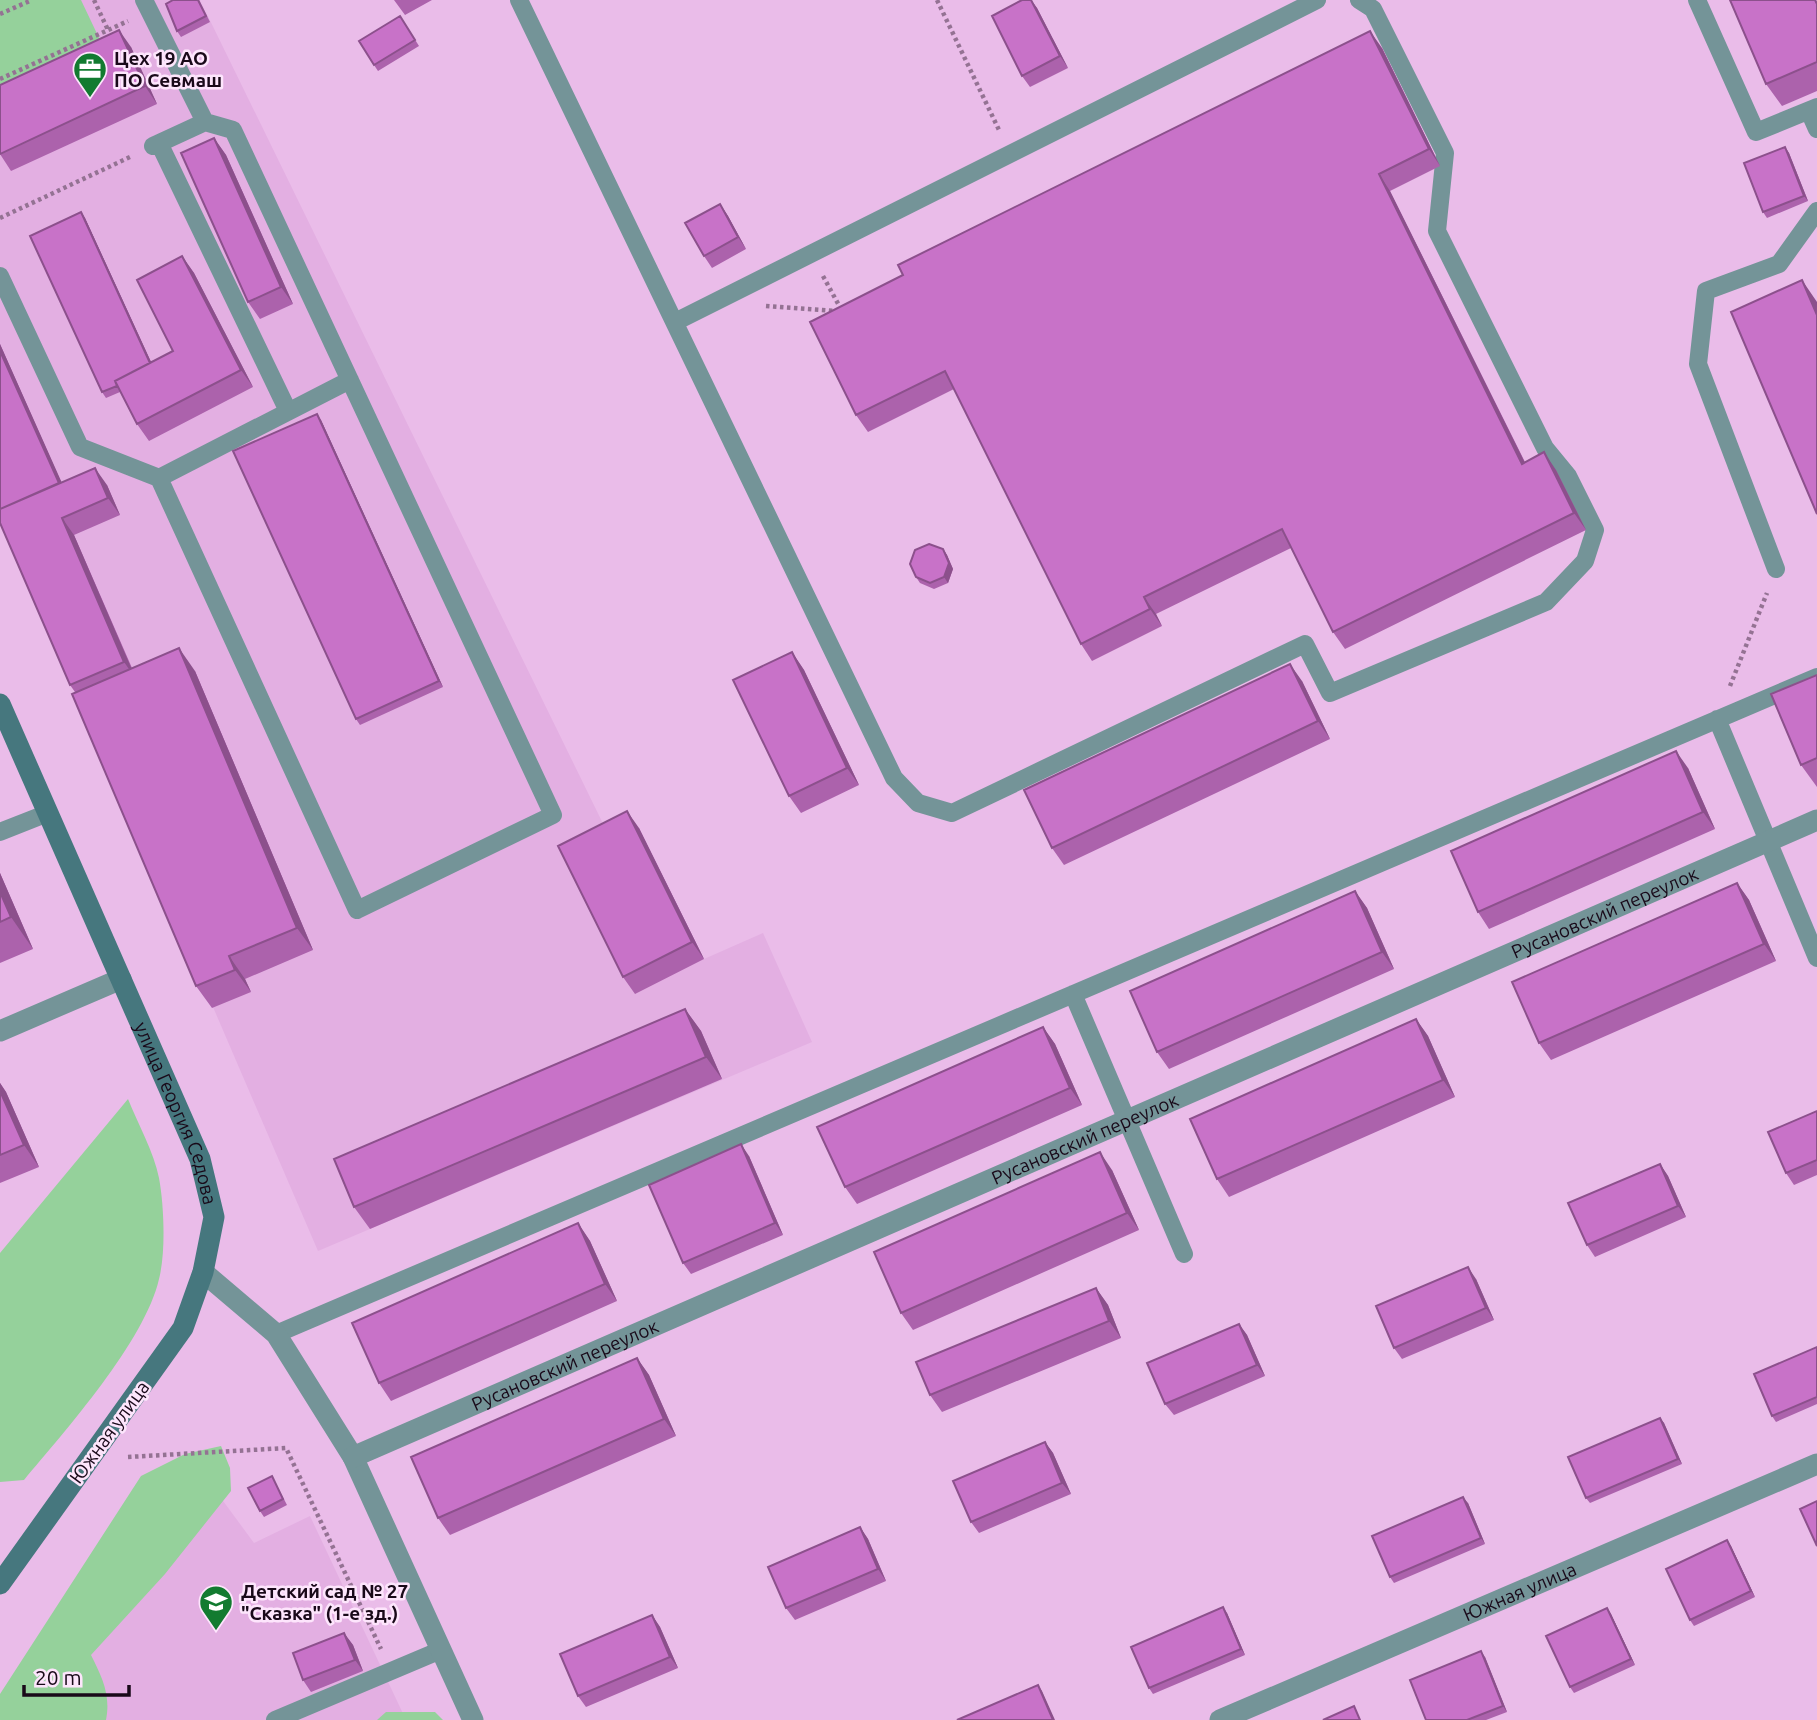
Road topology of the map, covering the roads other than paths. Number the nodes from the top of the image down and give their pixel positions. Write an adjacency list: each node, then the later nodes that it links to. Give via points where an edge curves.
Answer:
1 (520, 0): 11 (lane)
2 (1317, 0): 11 (lane)
3 (1359, 0): 11 (lane, via 1373,9 1445,153 1437,231 1545,448 1568,476 1595,530 1585,561 1546,602 1330,693 1305,645 952,813 918,803 894,778)
4 (1697, 0): 6 (lane, via 1756,132)
5 (147, 5): 7 (lane)
6 (1813, 109): 8 (lane)
7 (205, 122): 12 (lane, via 233,130); 13 (lane, via 156,145)
8 (1817, 129)
9 (1817, 211): 15 (lane, via 1779,264 1706,291 1698,364)
10 (0, 276): 14 (lane, via 80,447)
11 (675, 322)
12 (350, 380): 13 (lane); 14 (lane, via 553,815 357,910)
13 (288, 411): 14 (lane)
14 (159, 478)
15 (1776, 569)
16 (1817, 677): 18 (lane)
17 (0, 704): 19 (street, улица Георгия Седова)
18 (1717, 719): 22 (lane); 25 (lane)
19 (48, 813): 21 (lane); 24 (street, улица Георгия Седова)
20 (1817, 820): 22 (street, Русановский переулок)
21 (0, 832)
22 (1768, 841): 23 (lane); 27 (street, Русановский переулок)
23 (1817, 958)
24 (121, 979): 26 (street); 29 (street, улица Георгия Седова, via 200,1159 215,1217)
25 (1073, 994): 27 (lane); 30 (lane)
26 (0, 1031)
27 (1125, 1121): 28 (lane); 31 (street, Русановский переулок)
28 (1184, 1254)
29 (203, 1272): 30 (street); 33 (street, Южная улица, via 183,1328)
30 (276, 1334): 31 (street)
31 (354, 1457): 34 (street)
32 (1817, 1464): 37 (street, Южная улица)
33 (0, 1584)
34 (442, 1650): 35 (lane); 36 (street)
35 (275, 1720)
36 (473, 1720)
37 (1220, 1720)

